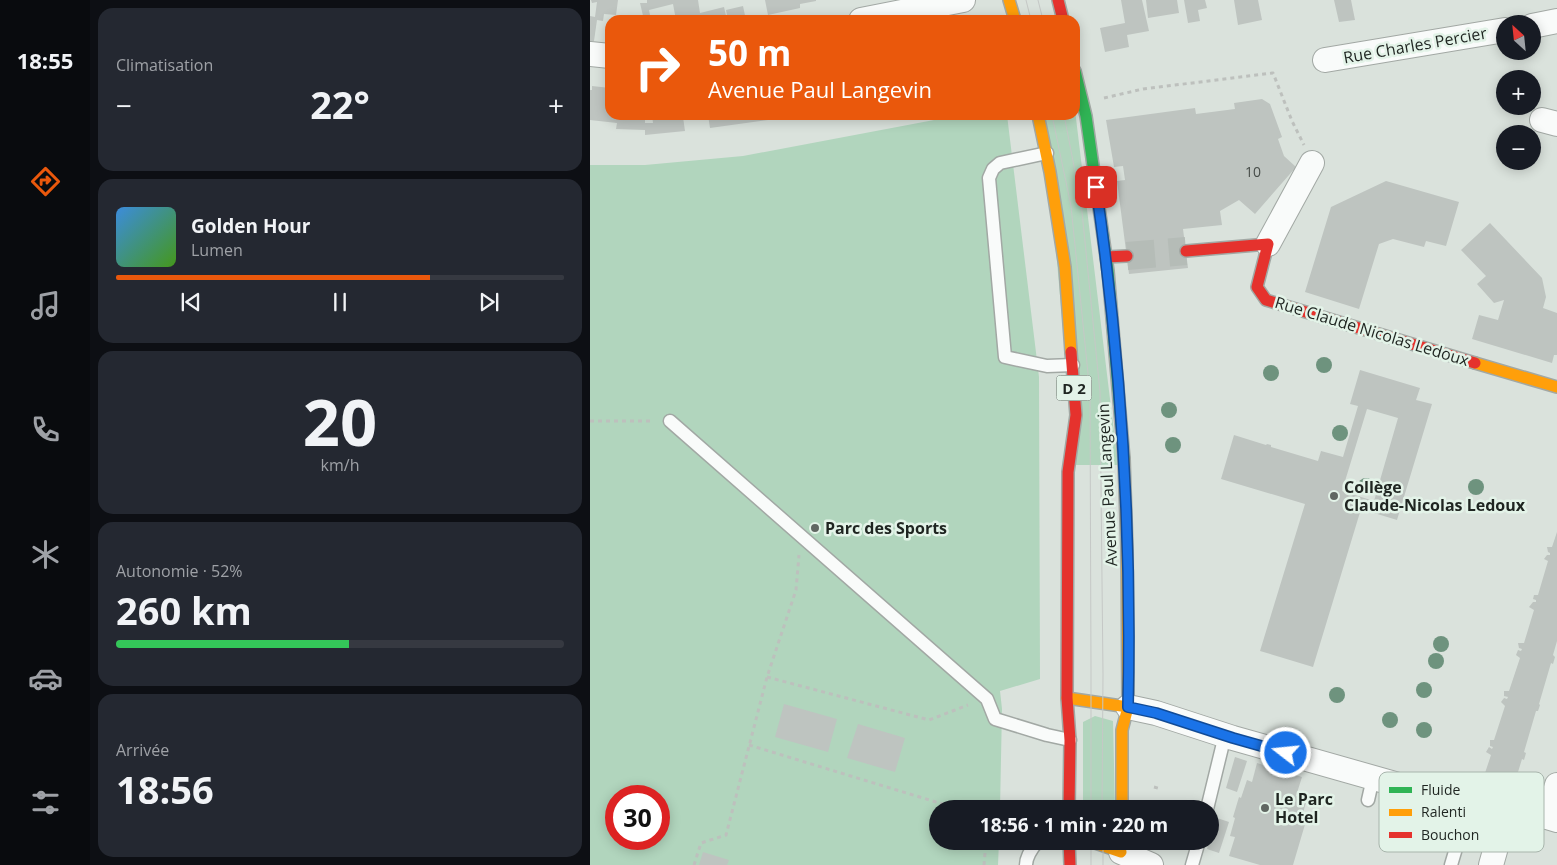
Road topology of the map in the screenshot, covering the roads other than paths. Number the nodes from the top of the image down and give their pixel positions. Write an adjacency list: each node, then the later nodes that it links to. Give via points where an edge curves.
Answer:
1 (963, 0): 4 (street)
2 (1010, 0): 5 (main road)
3 (1058, 0): 6 (main road)
4 (886, 15)
5 (1014, 15)
6 (1062, 15)
7 (1557, 22): 8 (street)
8 (1541, 25)
9 (1496, 32): 12 (street, Rue Charles Percier)
10 (590, 54): 11 (street)
11 (605, 56)
12 (1325, 60)
13 (1080, 91): 20 (main road, Avenue Paul Langevin)
14 (1039, 120): 15 (main road, Avenue Paul Langevin / D 2)
15 (1047, 154): 21 (main road, Avenue Paul Langevin / D 2, via 1065,267); 21 (lane, via 1000,164 989,178 1005,357 1047,366)
16 (1312, 163): 17 (street)
17 (1268, 244): 18 (main road); 22 (main road, Rue Claude Nicolas Ledoux, via 1257,287 1266,300)
18 (1186, 251)
19 (1127, 256): 20 (main road)
20 (1106, 257): 25 (main road, Avenue Paul Langevin, via 1125,471)
21 (1073, 365): 24 (main road, Avenue Paul Langevin / D 2, via 1076,415 1068,472)
22 (1557, 387)
23 (670, 421): 27 (lane, via 987,699 995,719)
24 (1067, 698): 25 (main road); 27 (main road, Avenue Paul Langevin / D 2)
25 (1128, 707): 26 (street); 31 (main road, Avenue Paul Langevin, via 1122,730)
26 (1225, 735): 29 (street); 32 (lane)
27 (1070, 740): 30 (main road, Avenue Paul Langevin / D 2)
28 (1557, 785): 33 (street)
29 (1379, 790)
30 (1069, 800)
31 (1122, 800)
32 (1209, 800)
33 (1552, 818)
34 (1030, 850): 40 (lane)
35 (1069, 850): 41 (main road)
36 (1196, 850): 43 (lane)
37 (1455, 852): 44 (lane)
38 (1495, 852): 45 (street)
39 (1121, 853): 42 (street)
40 (1026, 865)
41 (1070, 865)
42 (1151, 865)
43 (1192, 865)
44 (1451, 865)
45 (1491, 865)

